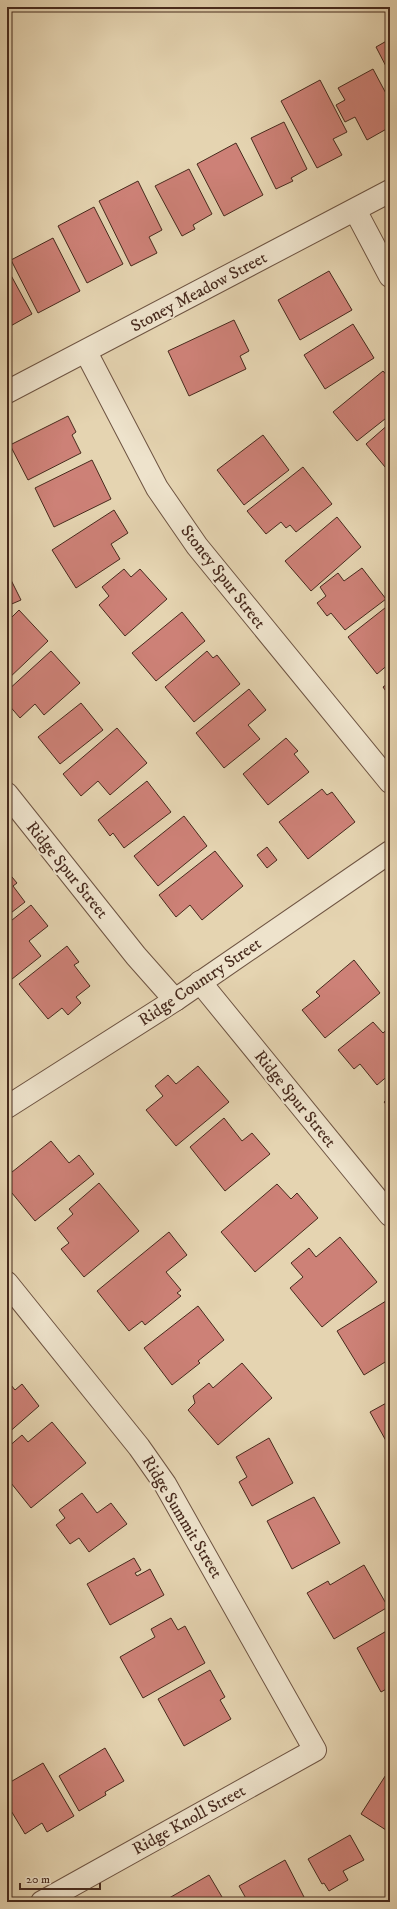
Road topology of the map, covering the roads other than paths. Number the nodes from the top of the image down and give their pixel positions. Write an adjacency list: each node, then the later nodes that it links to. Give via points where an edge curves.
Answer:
1 (390, 192): 2 (street, Stoney Meadow Street)
2 (355, 210): 3 (street); 4 (street, Stoney Meadow Street)
3 (390, 276)
4 (86, 352): 5 (street, Stoney Meadow Street); 6 (street, Stoney Spur Street, via 157,488 197,546)
5 (7, 392)
6 (390, 782)
7 (7, 794): 10 (street, Ridge Spur Street, via 136,956)
8 (390, 852): 9 (street, Ridge Country Street)
9 (200, 982): 10 (street, Ridge Country Street); 12 (street, Ridge Spur Street)
10 (175, 1000): 11 (street, Ridge Country Street)
11 (7, 1107)
12 (390, 1215)
13 (7, 1283): 14 (street, Ridge Summit Street, via 139,1447 165,1484)
14 (315, 1750): 15 (street, Ridge Knoll Street)
15 (42, 1902)

